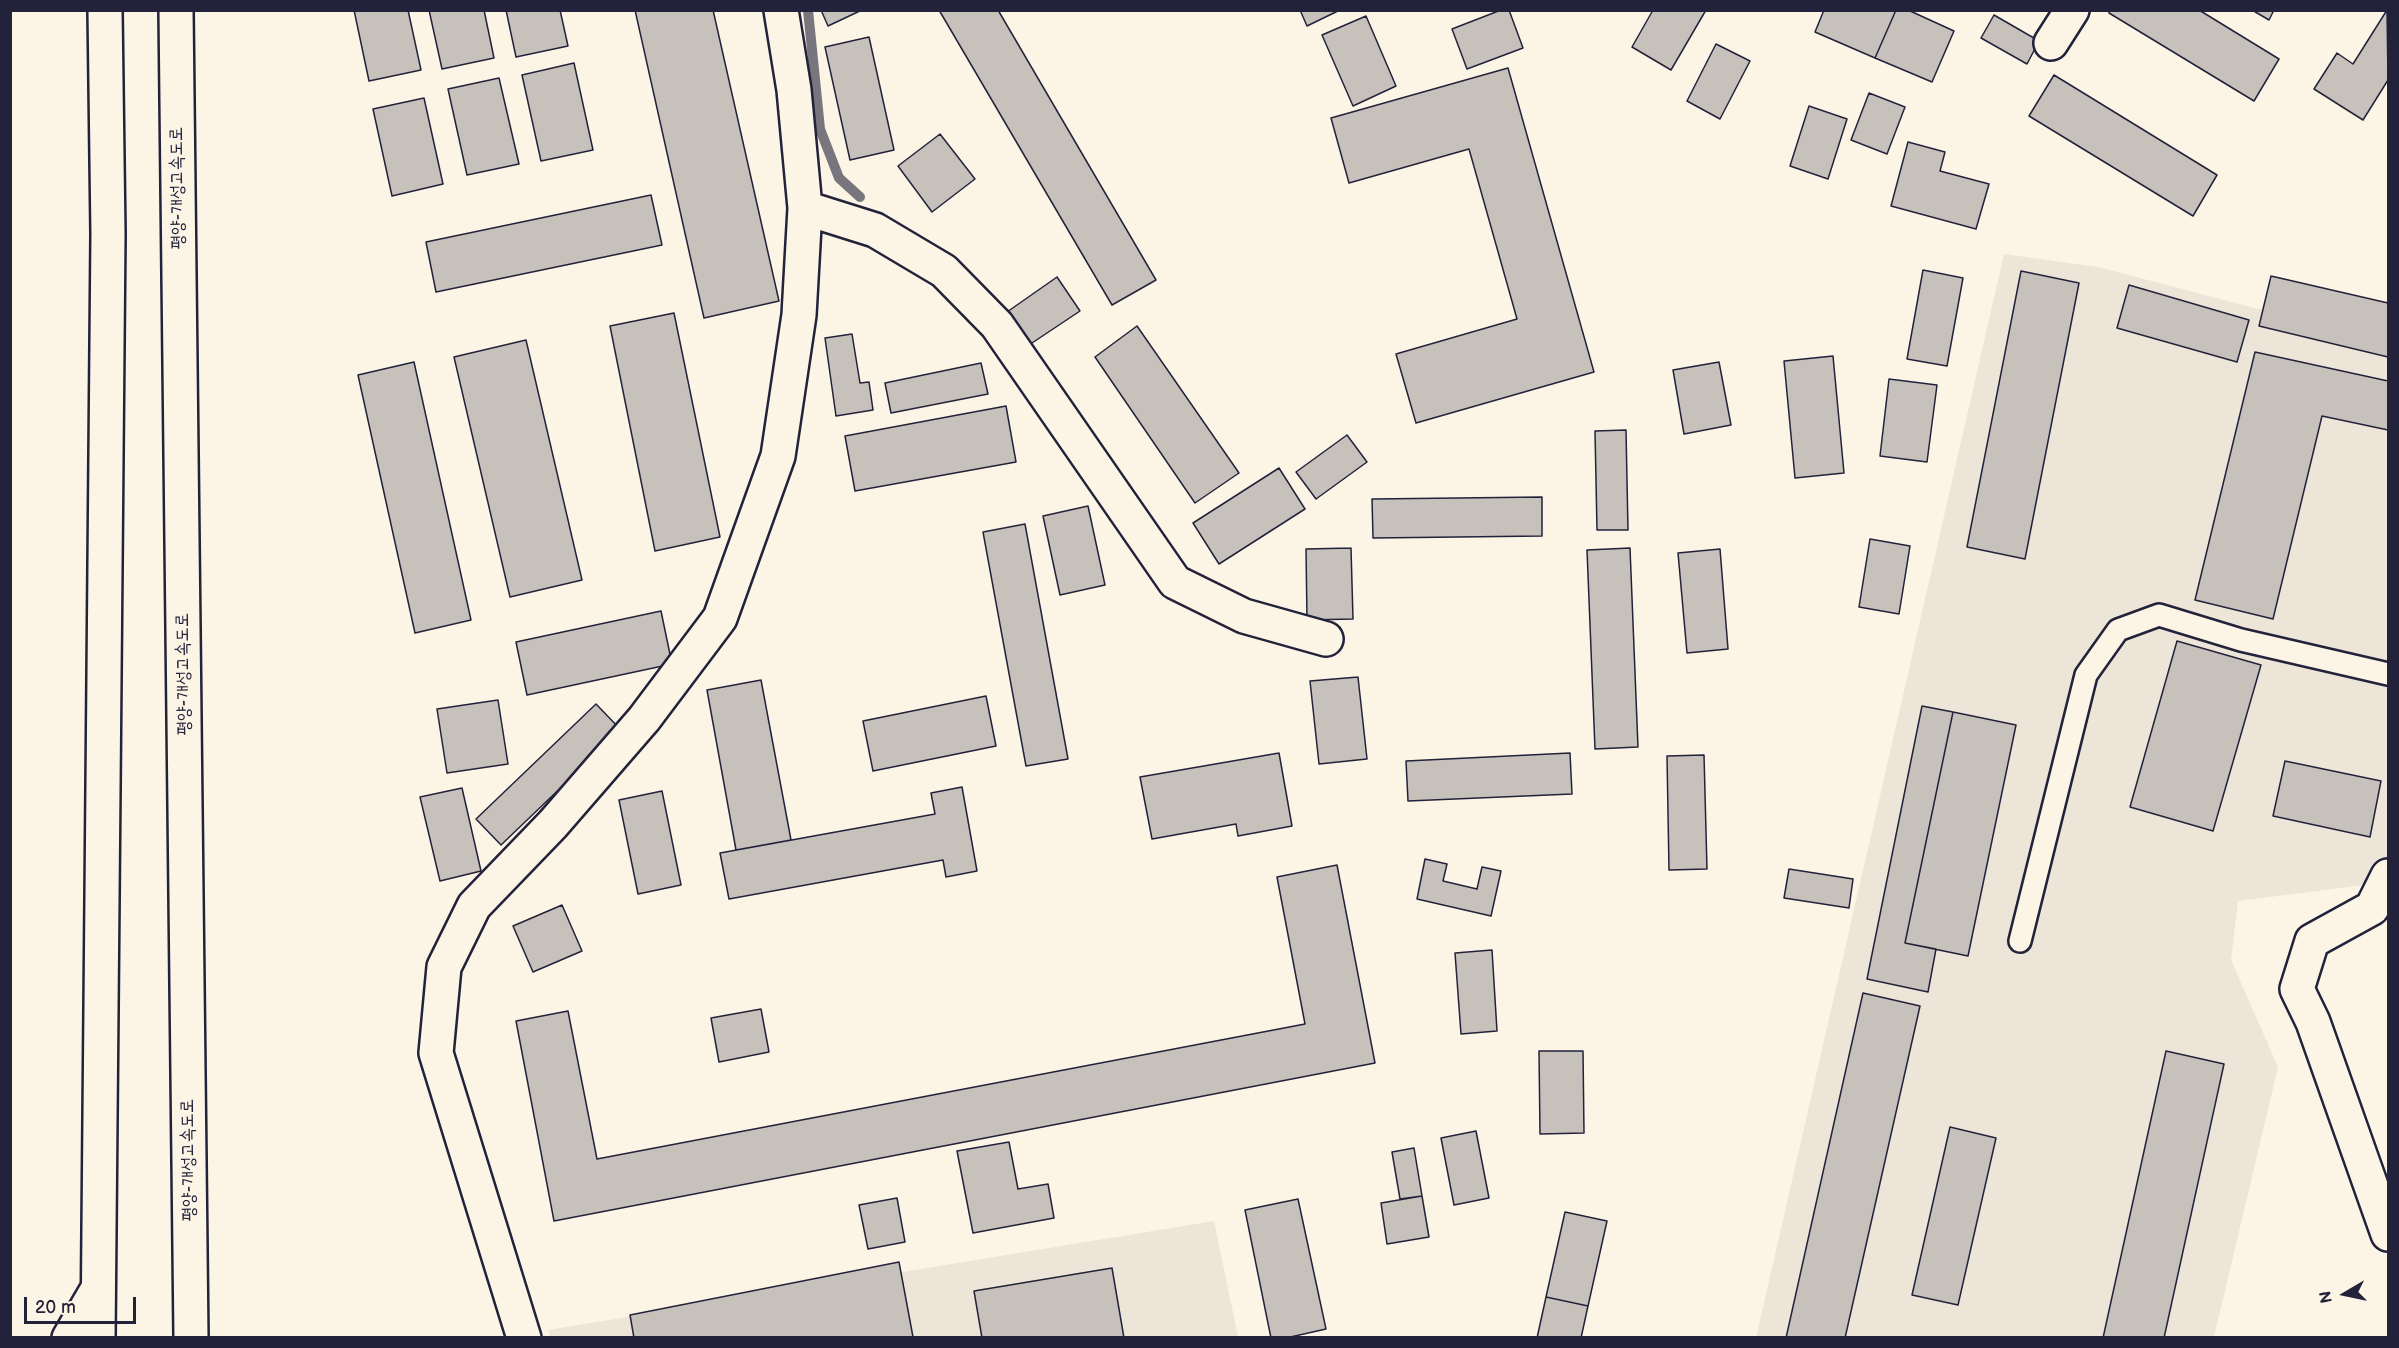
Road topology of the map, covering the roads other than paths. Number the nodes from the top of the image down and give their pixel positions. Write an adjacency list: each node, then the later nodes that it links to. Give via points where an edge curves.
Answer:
1 (105, 10): 12 (main road, via 108,234)
2 (176, 10): 15 (main road, 평양-개성고속도로)
3 (781, 10): 6 (main road, via 794,90)
4 (2072, 10): 5 (main road)
5 (2051, 43)
6 (805, 208): 7 (main road, via 874,230 944,271 997,325 1175,582 1244,616); 16 (main road, via 799,315 778,456 720,618 644,719 553,824 474,906 444,967 436,1053)
7 (1326, 639)
8 (2388, 674): 10 (lane, via 2241,640 2159,615 2118,630 2086,675)
9 (2388, 876): 11 (main road, via 2372,908 2312,941 2297,989 2313,1022)
10 (2020, 941)
11 (2388, 1233)
12 (97, 1290): 13 (main road); 14 (main road)
13 (69, 1338)
14 (98, 1338)
15 (191, 1338)
16 (524, 1338)

